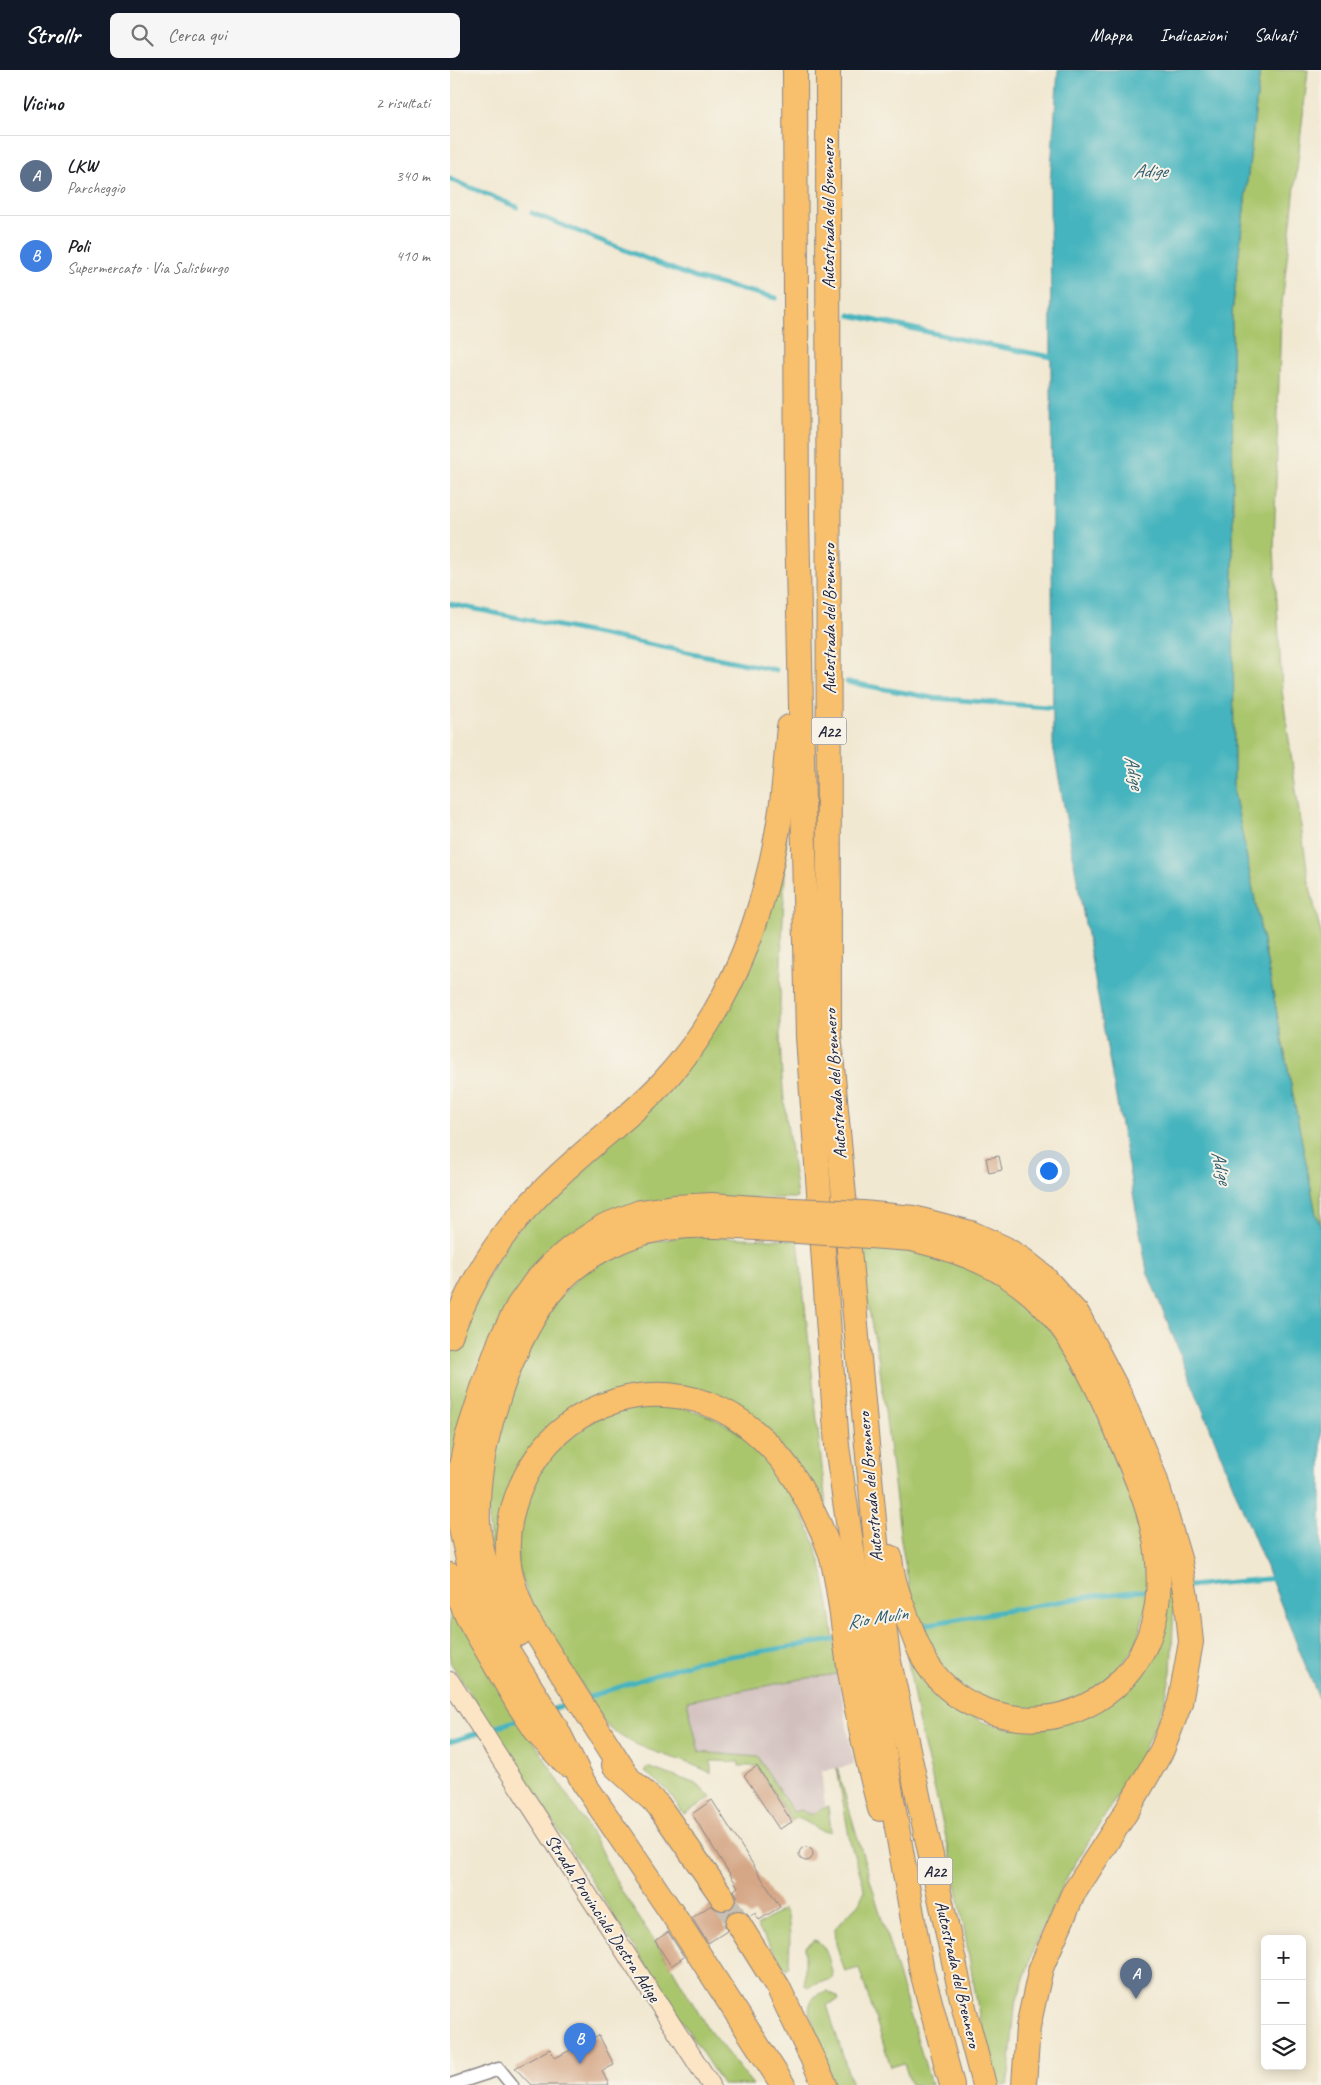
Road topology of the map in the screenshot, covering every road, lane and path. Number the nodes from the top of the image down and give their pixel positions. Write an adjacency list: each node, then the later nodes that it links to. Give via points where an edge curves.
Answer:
1 (795, 70): 3 (highway, Autostrada del Brennero / A22)
2 (828, 70): 7 (highway, Autostrada del Brennero / A22, via 829,1034 861,1391)
3 (800, 629): 4 (highway, via 781,810 760,910 736,974 708,1024 665,1081 548,1185 511,1223 475,1278); 7 (highway, Autostrada del Brennero / A22, via 808,1037 837,1446)
4 (450, 1336)
5 (1169, 1564): 7 (highway, via 1144,1648 1131,1670 1106,1694 1063,1715 1015,1718 978,1708 938,1677 919,1649); 10 (highway, bridge, via 1156,1478 1104,1362 1078,1315 1042,1275 1023,1260 971,1233 913,1228 863,1212 770,1219 712,1205 640,1212 604,1226 572,1247 535,1282 518,1306 482,1388 460,1470 459,1520 474,1586 488,1619); 20 (highway, via 1187,1603 1191,1642 1180,1703 1162,1750 1072,1894 1041,1968 1028,2028)
6 (450, 1575): 10 (highway, via 467,1616)
7 (871, 1610): 8 (highway, Autostrada del Brennero / A22); 8 (highway); 10 (highway, via 832,1560 796,1480 776,1452 743,1423 697,1400 666,1395 638,1396 596,1406 552,1438 538,1453 524,1477 514,1504 508,1557 513,1586 524,1614)
8 (868, 1660): 18 (highway, Autostrada del Brennero / A22, via 922,1972); 19 (highway, Autostrada del Brennero / A22)
9 (450, 1681): 15 (main road, Strada Provinciale Destra Adige)
10 (538, 1686): 11 (highway, via 591,1748 626,1774 658,1805); 16 (highway, via 539,1735 583,1782)
11 (723, 1898)
12 (738, 1923): 17 (highway, via 778,1987)
13 (450, 2085): 14 (street, via 499,2069)
14 (512, 2085)
15 (711, 2085)
16 (783, 2085)
17 (825, 2085)
18 (952, 2085)
19 (984, 2085)
20 (1024, 2085)

